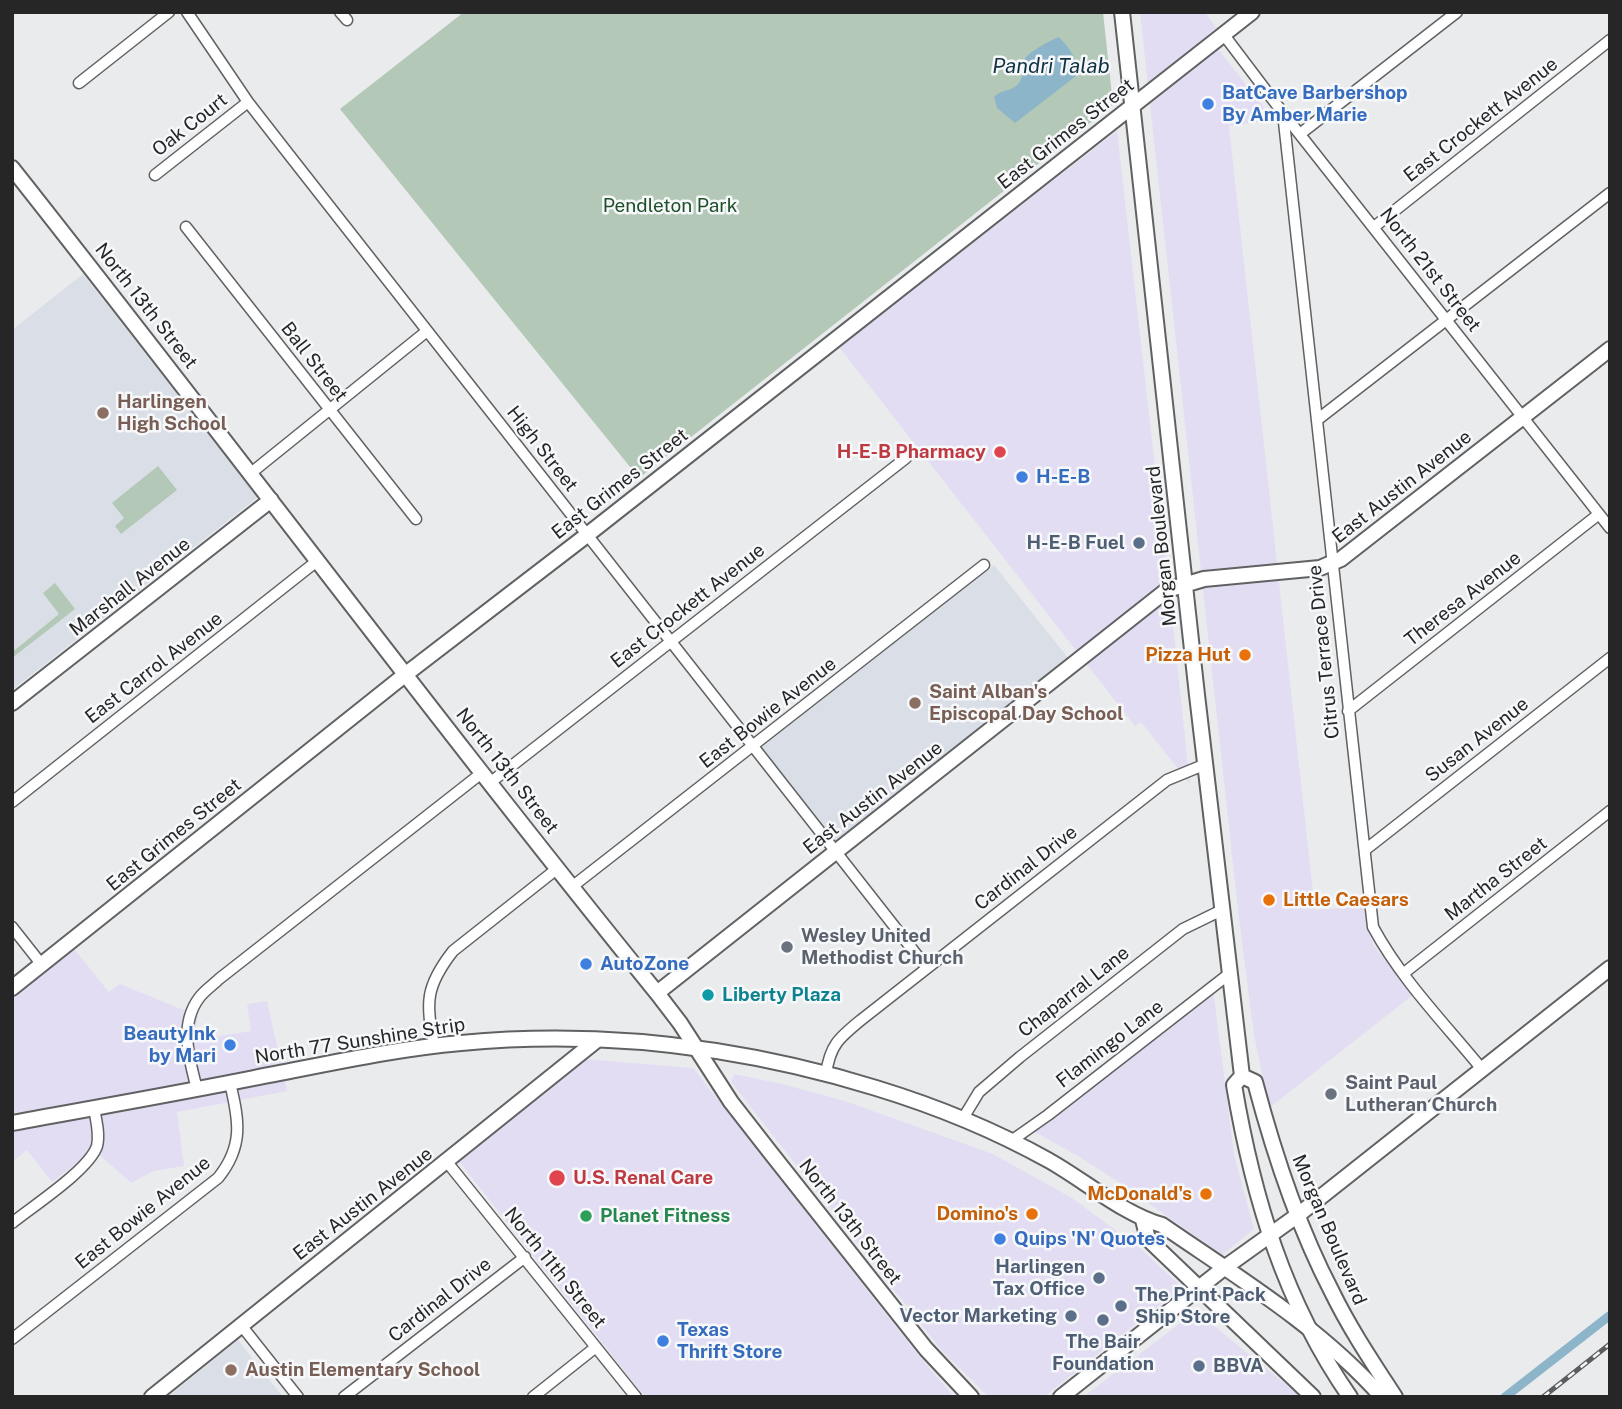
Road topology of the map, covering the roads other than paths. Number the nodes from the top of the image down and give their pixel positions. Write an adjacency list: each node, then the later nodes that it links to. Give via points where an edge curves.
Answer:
1 (169, 12): 8 (street)
2 (187, 12): 9 (street, High Street)
3 (1122, 12): 10 (street, Morgan Boulevard)
4 (1252, 12): 6 (street, East Grimes Street)
5 (1457, 12): 12 (street)
6 (1224, 35): 10 (street, East Grimes Street); 11 (street, North 21st Street)
7 (1610, 40): 17 (street, East Crockett Avenue)
8 (79, 83)
9 (248, 103): 14 (street, Oak Court); 19 (street, High Street)
10 (1131, 107): 30 (street, East Grimes Street); 34 (street, Morgan Boulevard)
11 (1283, 113): 12 (street, North 21st Street); 23 (street, Citrus Terrace Drive)
12 (1300, 134): 17 (street, North 21st Street)
13 (12, 168): 25 (street, North 13th Street)
14 (155, 175)
15 (1610, 193): 18 (street)
16 (186, 227): 21 (street, Ball Street)
17 (1374, 228): 18 (street, North 21st Street)
18 (1448, 320): 22 (street, North 21st Street); 23 (street)
19 (426, 331): 21 (street); 30 (street, High Street)
20 (1610, 349): 22 (street, East Austin Avenue)
21 (329, 410): 25 (street); 28 (street, Ball Street)
22 (1523, 417): 27 (street, North 21st Street); 32 (street, East Austin Avenue)
23 (1317, 420): 32 (street, Citrus Terrace Drive)
24 (906, 458): 35 (street, East Crockett Avenue)
25 (251, 473): 26 (street, North 13th Street)
26 (271, 500): 31 (street, North 13th Street); 38 (street, Marshall Avenue)
27 (1599, 514): 29 (street, North 21st Street); 39 (street, Theresa Avenue)
28 (416, 519)
29 (1610, 527)
30 (587, 535): 35 (street, High Street); 37 (street, East Grimes Street)
31 (317, 561): 37 (street, North 13th Street); 43 (street, East Carrol Avenue)
32 (1332, 563): 34 (street, East Austin Avenue); 39 (street, Citrus Terrace Drive)
33 (984, 565): 40 (street, East Bowie Avenue)
34 (1186, 585): 41 (street, Morgan Boulevard); 46 (street, East Austin Avenue, via 1167,590)
35 (670, 642): 40 (street, High Street); 42 (street, East Crockett Avenue)
36 (1610, 658): 45 (street, Susan Avenue)
37 (406, 674): 42 (street, North 13th Street); 51 (street, East Grimes Street)
38 (12, 703)
39 (1348, 711): 45 (street, Citrus Terrace Drive)
40 (754, 747): 46 (street, High Street); 48 (street, East Bowie Avenue)
41 (1206, 764): 49 (street, Morgan Boulevard); 52 (street, Cardinal Drive, via 1167,780)
42 (487, 777): 47 (street, North 13th Street); 65 (street, East Crockett Avenue, via 198,998 188,1022 187,1049)
43 (12, 802)
44 (1610, 811): 54 (street, Martha Street)
45 (1365, 850): 54 (street, Citrus Terrace Drive, via 1373,928)
46 (836, 852): 52 (street, High Street); 57 (street, East Austin Avenue)
47 (558, 867): 48 (street, North 13th Street); 59 (street, via 453,951 440,967 428,1000)
48 (573, 886): 57 (street, North 13th Street)
49 (1222, 911): 55 (street, Morgan Boulevard); 67 (street, Chaparral Lane, via 1183,929 1020,1057 979,1092)
50 (12, 927): 51 (street)
51 (42, 965): 56 (street, East Grimes Street)
52 (927, 968): 62 (street, Cardinal Drive, via 836,1042)
53 (1610, 968): 61 (street)
54 (1404, 973): 61 (street, Citrus Terrace Drive)
55 (1229, 974): 63 (street, Morgan Boulevard); 69 (street, Flamingo Lane)
56 (12, 988)
57 (657, 993): 60 (street, North 13th Street)
58 (597, 1040): 59 (street, North 77 Sunshine Strip); 60 (street, North 77 Sunshine Strip); 70 (street, East Austin Avenue)
59 (434, 1045): 64 (street, North 77 Sunshine Strip)
60 (695, 1046): 62 (street, North 77 Sunshine Strip); 87 (street, North 13th Street, via 776,1160 931,1356)
61 (1481, 1068): 71 (street)
62 (826, 1074): 67 (street, North 77 Sunshine Strip)
63 (1242, 1076): 71 (street, Morgan Boulevard, via 1255,1082 1278,1165); 74 (street, Morgan Boulevard, via 1234,1085 1236,1099 1249,1170)
64 (230, 1083): 65 (street, North 77 Sunshine Strip); 80 (street, East Bowie Avenue, via 238,1135 229,1165 218,1178)
65 (197, 1089): 66 (street, North 77 Sunshine Strip)
66 (94, 1108): 68 (street, North 77 Sunshine Strip); 73 (street, via 98,1131 91,1157)
67 (962, 1120): 69 (street, North 77 Sunshine Strip)
68 (12, 1123)
69 (1011, 1141): 72 (street, North 77 Sunshine Strip)
70 (447, 1162): 75 (street, North 11th Street); 78 (street, East Austin Avenue)
71 (1298, 1215): 74 (street); 92 (street, Morgan Boulevard, via 1343,1313)
72 (1143, 1220): 76 (street, North 77 Sunshine Strip, via 1161,1225); 77 (street, North 77 Sunshine Strip, via 1148,1239)
73 (12, 1223)
74 (1269, 1236): 76 (street); 79 (street, Morgan Boulevard)
75 (525, 1257): 81 (street, North 11th Street); 84 (street, Cardinal Drive)
76 (1224, 1268): 77 (street); 79 (street, North 77 Sunshine Strip)
77 (1198, 1288): 88 (street); 89 (street, North 77 Sunshine Strip)
78 (241, 1325): 82 (street, East Austin Avenue); 83 (street)
79 (1309, 1329): 90 (street, Morgan Boulevard); 91 (street, North 77 Sunshine Strip)
80 (12, 1339)
81 (596, 1346): 85 (street); 86 (street, North 11th Street)
82 (152, 1397)
83 (298, 1397)
84 (344, 1397)
85 (533, 1397)
86 (636, 1397)
87 (971, 1397)
88 (1061, 1397)
89 (1313, 1397)
90 (1350, 1397)
91 (1382, 1397)
92 (1395, 1397)

